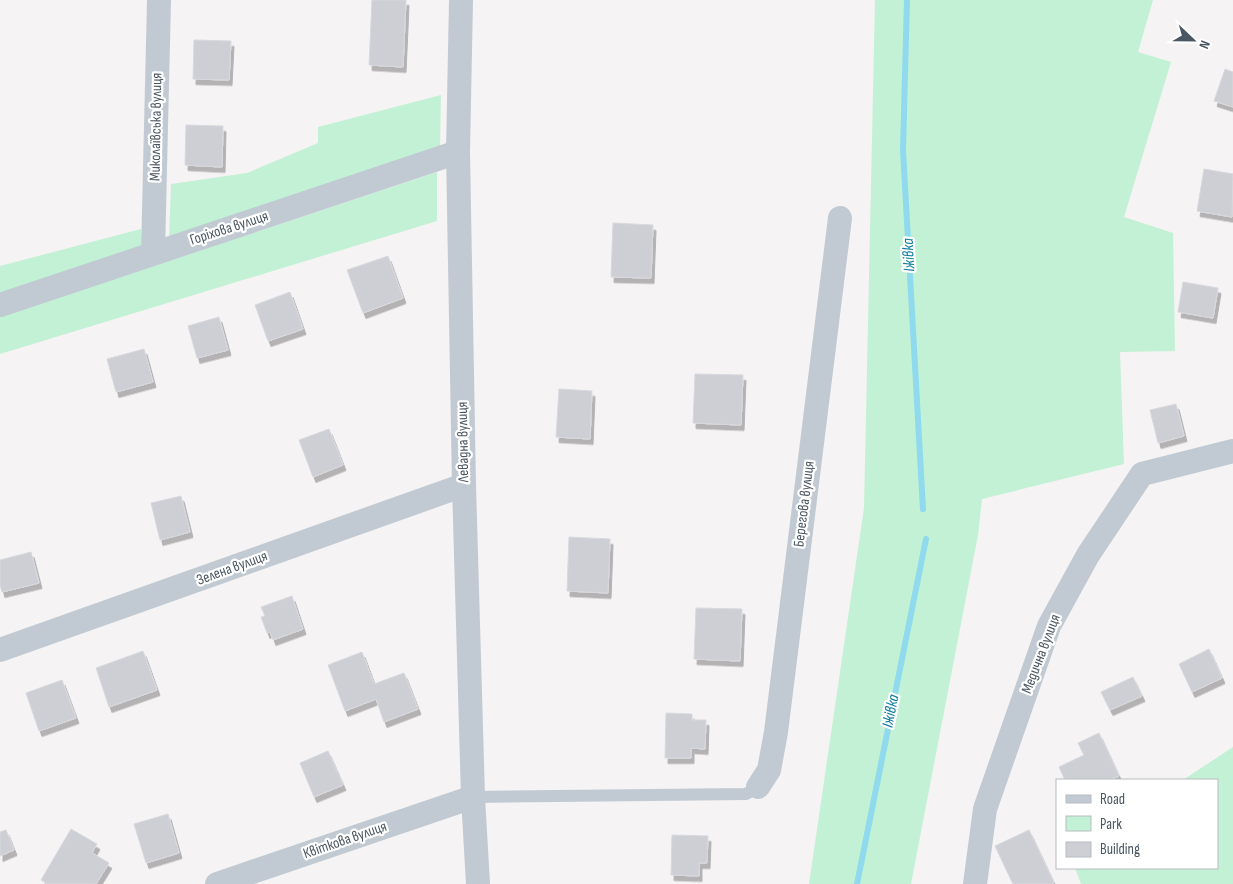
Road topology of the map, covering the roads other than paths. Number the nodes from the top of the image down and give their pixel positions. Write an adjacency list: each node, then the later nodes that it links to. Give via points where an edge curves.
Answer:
1 (159, 0): 5 (street, Миколаївська вулиця)
2 (461, 0): 3 (street, Левадна вулиця)
3 (458, 152): 5 (street, Горіхова вулиця); 8 (street, Левадна вулиця)
4 (840, 218): 10 (street, Берегова вулиця, via 776,732 769,770)
5 (153, 253): 6 (street, Горіхова вулиця)
6 (0, 305)
7 (1233, 451): 14 (street, Медична вулиця, via 1142,474 1088,555 1049,626 985,809)
8 (464, 486): 9 (street, Зелена вулиця); 11 (street, Левадна вулиця)
9 (0, 650)
10 (758, 787): 11 (lane, via 746,794)
11 (473, 796): 12 (street, Квіткова вулиця); 13 (street, Левадна вулиця)
12 (217, 884)
13 (478, 884)
14 (975, 884)

